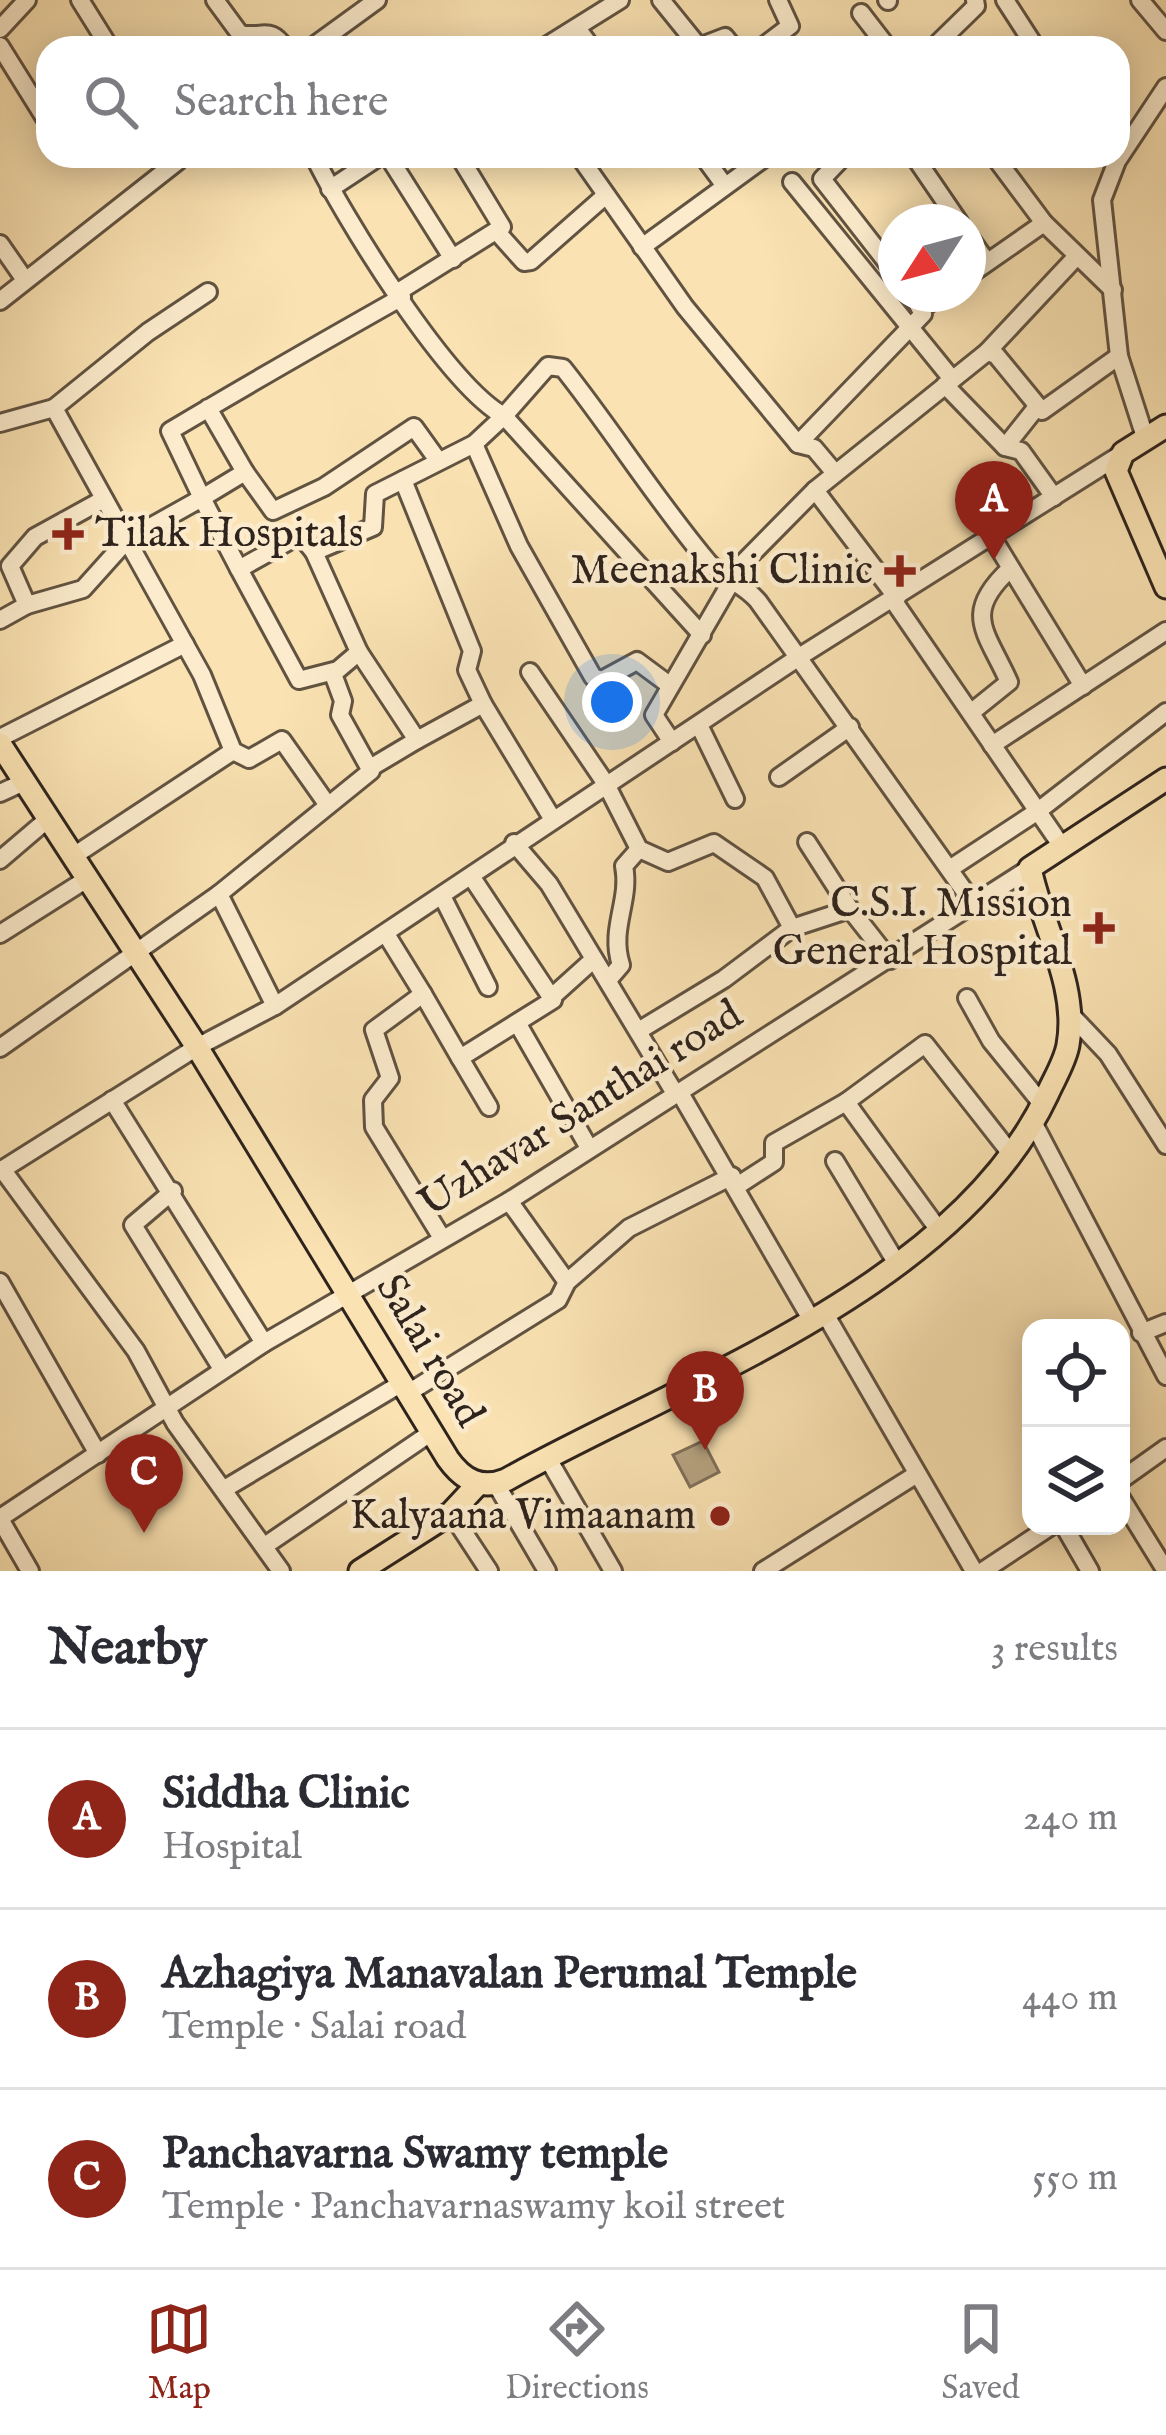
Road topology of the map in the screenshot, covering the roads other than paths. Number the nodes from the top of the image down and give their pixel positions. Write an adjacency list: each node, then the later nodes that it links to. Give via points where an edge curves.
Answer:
1 (27, 0): 12 (street)
2 (80, 0): 15 (street)
3 (215, 0): 16 (street, via 240,34)
4 (377, 0): 17 (street)
5 (620, 0): 13 (street)
6 (661, 0): 20 (street)
7 (778, 0): 21 (street, via 790,26)
8 (974, 0): 23 (street)
9 (1005, 0): 24 (street)
10 (1140, 0): 14 (street)
11 (861, 13): 22 (street)
12 (0, 28)
13 (577, 28): 18 (street); 19 (street)
14 (1166, 31)
15 (102, 36)
16 (277, 36)
17 (328, 36)
18 (563, 36)
19 (583, 36)
20 (690, 36)
21 (777, 36)
22 (879, 36)
23 (945, 36)
24 (1028, 36)
25 (0, 46): 27 (street)
26 (1166, 87): 28 (street)
27 (36, 104)
28 (1130, 138)
29 (169, 168): 54 (street)
30 (320, 168): 43 (street)
31 (364, 168): 43 (street)
32 (392, 168): 52 (street)
33 (466, 168): 47 (street, via 502,227)
34 (587, 168): 44 (street)
35 (712, 168): 42 (street)
36 (750, 168): 42 (street)
37 (832, 168): 50 (street, via 822,178)
38 (922, 168): 45 (street)
39 (1003, 168): 46 (street)
40 (1111, 168): 55 (street, via 1101,209)
41 (792, 182): 60 (street)
42 (725, 186): 49 (street)
43 (330, 189): 57 (street)
44 (606, 195): 47 (street, via 531,261); 49 (street)
45 (947, 204)
46 (1044, 223): 51 (street); 53 (street)
47 (498, 233): 52 (street)
48 (0, 244): 54 (street)
49 (642, 248): 72 (street)
50 (878, 251)
51 (1077, 256): 55 (street); 61 (street)
52 (453, 259): 57 (street)
53 (987, 262)
54 (25, 280): 58 (street)
55 (1113, 290): 62 (street)
56 (208, 292): 64 (street)
57 (400, 294): 65 (street); 67 (street, via 478,398)
58 (0, 301)
59 (915, 312): 60 (street)
60 (911, 328): 63 (street); 72 (street)
61 (987, 352): 63 (street); 66 (street)
62 (1119, 356): 66 (street, via 1045,410); 70 (street)
63 (949, 382): 73 (street); 77 (street)
64 (54, 408): 68 (street); 82 (street)
65 (208, 408): 76 (street); 81 (street, via 169,435)
66 (1036, 408): 73 (street)
67 (504, 416): 71 (street); 88 (street, via 548,366 563,368 678,526); 94 (street)
68 (0, 423)
69 (1166, 427): 70 (main road)
70 (1146, 440): 74 (main road)
71 (474, 444): 75 (street); 100 (street, via 519,546 593,677 638,662)
72 (798, 444): 77 (street, via 814,448)
73 (1006, 447): 80 (street, via 1022,451)
74 (1123, 453): 80 (street); 89 (main road, via 1118,486)
75 (437, 459): 76 (street, via 414,428 273,511); 78 (street)
76 (245, 472): 81 (street)
77 (835, 473): 79 (street)
78 (403, 480): 85 (street, via 373,498 376,526); 102 (street, via 472,651 467,670)
79 (815, 490): 88 (street); 90 (street)
80 (1054, 496): 83 (street)
81 (202, 498): 84 (street); 86 (street)
82 (104, 499): 84 (street); 91 (street, via 35,537 10,566)
83 (992, 537): 87 (street); 90 (street)
84 (127, 539): 91 (street, via 83,589); 95 (street)
85 (314, 552): 86 (street, via 300,535); 96 (street)
86 (239, 569): 98 (street, via 299,680)
87 (1010, 569): 101 (street); 103 (street, via 983,595 981,609 1009,682)
88 (732, 583): 94 (street); 97 (street, via 749,590)
89 (1166, 587)
90 (895, 599): 97 (street); 103 (street)
91 (27, 605): 92 (street)
92 (0, 620)
93 (1166, 631): 101 (street)
94 (702, 635): 100 (street)
95 (185, 644): 108 (street); 111 (street)
96 (359, 652): 98 (street); 107 (street)
97 (799, 657): 105 (street); 106 (street)
98 (334, 671): 112 (street, via 340,713)
99 (530, 672): 116 (street)
100 (668, 684): 109 (street, via 654,715)
101 (1083, 686): 110 (street)
102 (483, 704): 107 (street); 121 (street)
103 (973, 711): 110 (street)
104 (1166, 712): 120 (street)
105 (699, 725): 109 (street); 118 (street)
106 (850, 728): 113 (street); 129 (street)
107 (417, 740): 112 (street)
108 (0, 741): 115 (main road, Salai road)
109 (672, 742): 116 (street)
110 (992, 745): 120 (street)
111 (233, 751): 119 (street, via 249,759 282,740); 127 (street)
112 (370, 768): 119 (street)
113 (778, 777)
114 (1166, 779): 125 (main road)
115 (23, 782): 117 (street); 122 (main road, Salai road)
116 (606, 784): 121 (street); 126 (street)
117 (0, 793)
118 (736, 799)
119 (327, 805): 133 (street)
120 (1038, 811): 125 (street); 129 (street)
121 (552, 818): 124 (street)
122 (48, 819): 127 (main road, Salai road); 128 (street)
123 (807, 842): 136 (street)
124 (514, 843): 131 (street); 141 (street)
125 (1063, 848): 130 (main road)
126 (639, 849): 137 (street, via 668,862 714,843 765,878); 143 (street, via 624,866 627,892 615,933 621,965)
127 (72, 857): 132 (main road, Salai road)
128 (0, 860)
129 (951, 868): 135 (street)
130 (1030, 868): 135 (street, Uzhavar Santhai road); 149 (main road)
131 (471, 876): 134 (street); 146 (street)
132 (87, 879): 138 (street); 140 (main road, Salai road)
133 (219, 894): 140 (street); 148 (street)
134 (442, 896): 139 (street); 144 (street)
135 (973, 903): 142 (street, Uzhavar Santhai road)
136 (850, 909): 137 (street); 142 (street)
137 (792, 928): 151 (street)
138 (0, 934)
139 (386, 934): 145 (street); 148 (street)
140 (136, 951): 152 (main road, Salai road); 153 (street)
141 (594, 959): 143 (street); 146 (street)
142 (890, 960): 155 (street, Uzhavar Santhai road)
143 (608, 979): 151 (street)
144 (488, 987)
145 (423, 994): 154 (street); 169 (street, via 374,1030 390,1078 371,1114)
146 (554, 996): 150 (street)
147 (968, 998): 159 (street)
148 (275, 1006): 152 (street)
149 (1071, 1015): 159 (main road, via 1068,1049); 160 (street, via 1108,1054)
150 (519, 1026): 154 (street); 161 (street)
151 (640, 1030): 155 (street)
152 (197, 1047): 156 (street); 173 (main road, Salai road)
153 (0, 1048)
154 (460, 1058): 158 (street)
155 (678, 1094): 161 (street, Uzhavar Santhai road); 165 (street)
156 (112, 1100): 164 (street); 166 (street)
157 (846, 1102): 162 (street, via 927,1044); 165 (street, via 774,1143 774,1162); 168 (street)
158 (489, 1106)
159 (1038, 1113): 162 (main road); 176 (street)
160 (1166, 1145)
161 (589, 1148): 167 (street, Uzhavar Santhai road)
162 (1012, 1155): 168 (main road)
163 (835, 1161): 170 (street)
164 (1, 1170): 181 (street)
165 (734, 1181): 172 (street, via 629,1228); 174 (street)
166 (173, 1191): 177 (street); 178 (street, via 133,1225)
167 (509, 1201): 169 (street, Uzhavar Santhai road); 172 (street)
168 (938, 1229): 170 (main road)
169 (442, 1238): 173 (street, Uzhavar Santhai road)
170 (896, 1262): 174 (main road)
171 (0, 1282): 184 (street)
172 (567, 1282): 180 (street, via 558,1300)
173 (351, 1296): 177 (street, Uzhavar Santhai road); 180 (main road, Salai road)
174 (818, 1316): 185 (main road); 186 (street)
175 (1166, 1323): 176 (street)
176 (1141, 1333): 179 (street)
177 (264, 1343): 178 (street, Uzhavar Santhai road)
178 (222, 1369): 181 (street, Uzhavar Santhai road)
179 (1166, 1376)
180 (405, 1388): 182 (main road, Salai road); 189 (street)
181 (170, 1409): 184 (street, Uzhavar Santhai road); 189 (street)
182 (432, 1432): 188 (main road, Salai road, via 454,1467); 197 (street)
183 (1166, 1448): 187 (street)
184 (98, 1454): 192 (street, Uzhavar Santhai road)
185 (547, 1457): 188 (main road); 199 (street)
186 (917, 1474): 205 (street); 206 (street)
187 (1130, 1474)
188 (487, 1484): 191 (main road); 204 (street)
189 (226, 1488): 197 (street)
190 (1130, 1512): 196 (street)
191 (451, 1513): 202 (main road); 203 (street)
192 (0, 1519): 200 (street)
193 (1166, 1526): 196 (street)
194 (1037, 1535): 198 (street)
195 (1069, 1535): 208 (street)
196 (1147, 1538): 209 (street)
197 (266, 1545): 201 (street)
198 (1007, 1554): 206 (street); 207 (street)
199 (607, 1569)
200 (31, 1571)
201 (281, 1571)
202 (360, 1571)
203 (489, 1571)
204 (547, 1571)
205 (763, 1571)
206 (979, 1571)
207 (1018, 1571)
208 (1090, 1571)
209 (1166, 1571)

